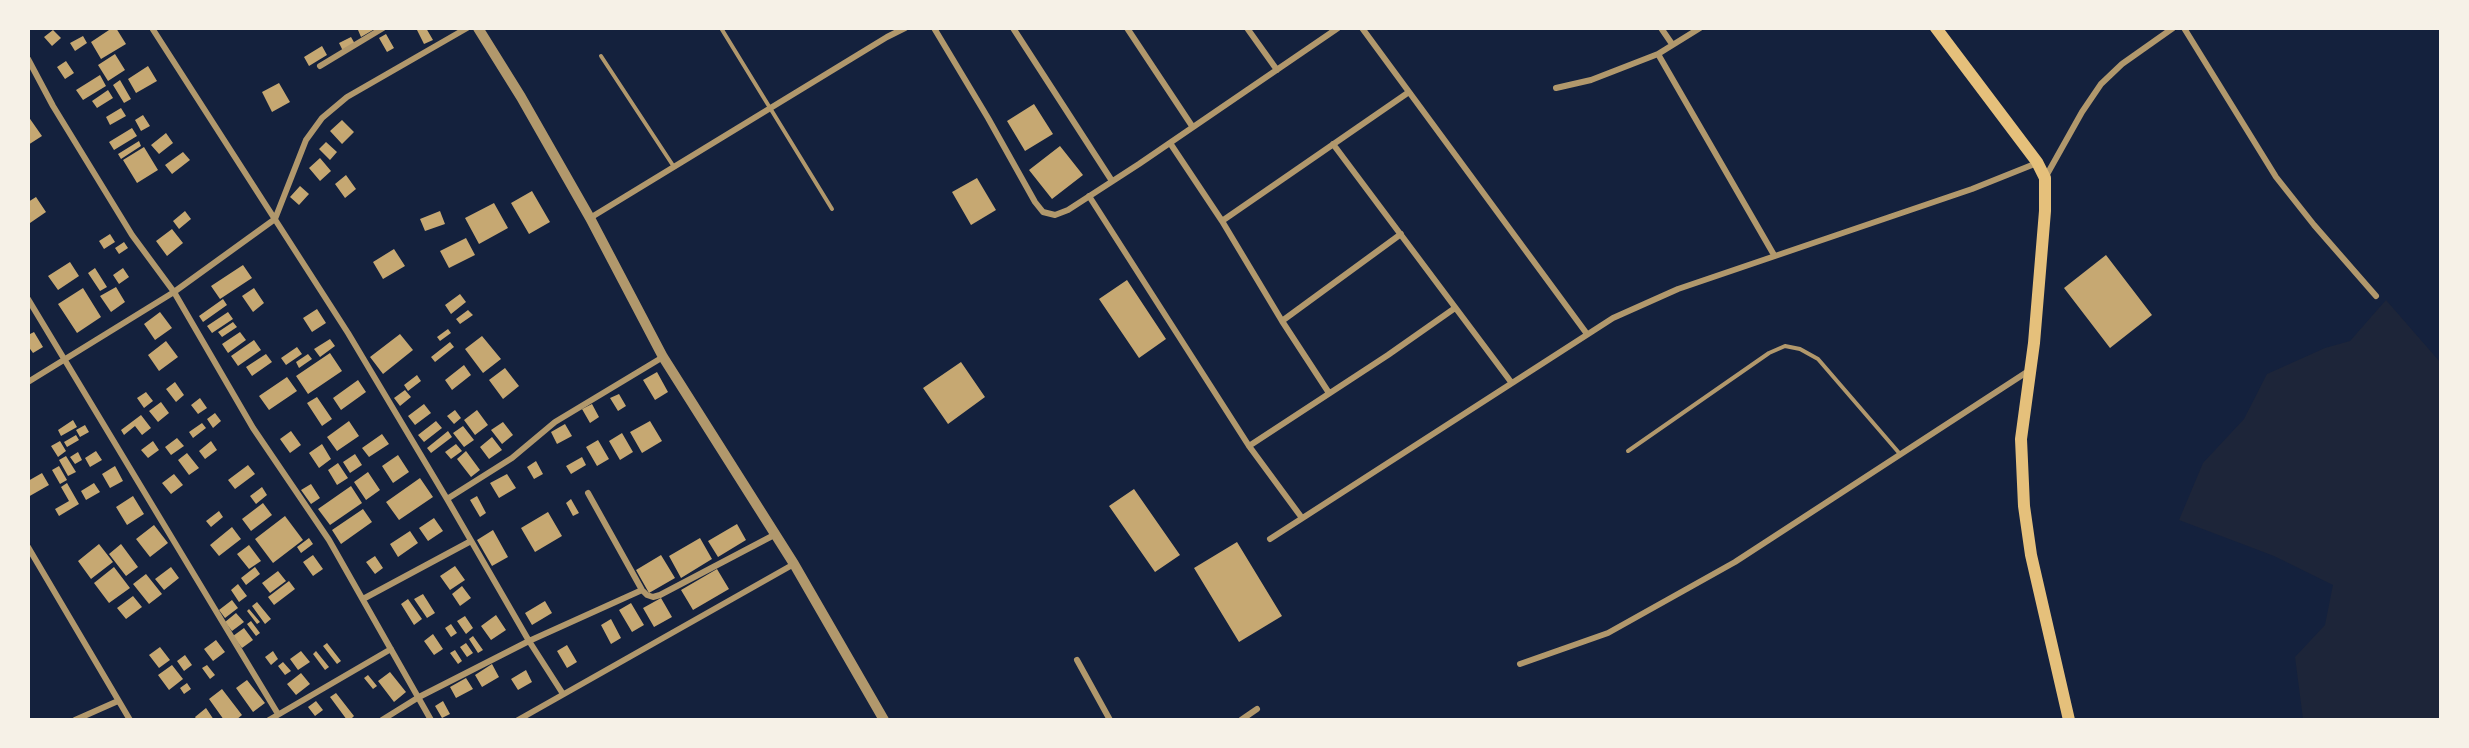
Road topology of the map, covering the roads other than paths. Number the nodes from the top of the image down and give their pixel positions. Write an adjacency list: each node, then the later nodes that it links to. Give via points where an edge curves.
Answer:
1 (152, 28): 37 (street)
2 (383, 28): 22 (street)
3 (467, 28): 37 (street, via 347,97 322,118 306,140)
4 (478, 28): 36 (street)
5 (721, 28): 26 (lane)
6 (905, 28): 26 (street)
7 (934, 28): 34 (street, via 1043,212 1055,215)
8 (1013, 28): 33 (street)
9 (1127, 28): 27 (street)
10 (1247, 28): 23 (street)
11 (1338, 28): 23 (street)
12 (1362, 28): 25 (street)
13 (1661, 28): 18 (street)
14 (1700, 28): 18 (street)
15 (1936, 28): 30 (main road)
16 (2173, 28): 32 (street, via 2101,84)
17 (2184, 28): 42 (street, via 2276,177)
18 (1672, 44): 19 (street)
19 (1658, 54): 24 (street, via 1591,80); 40 (street)
20 (601, 56): 31 (lane)
21 (28, 59): 41 (street, via 132,235)
22 (320, 66)
23 (1277, 69): 27 (street)
24 (1556, 88)
25 (1409, 92): 29 (street); 46 (street)
26 (770, 108): 31 (street); 35 (lane)
27 (1192, 126): 28 (street)
28 (1170, 143): 33 (street); 38 (street)
29 (1334, 144): 38 (street); 39 (street)
30 (2037, 162): 32 (main road); 40 (street, via 1972,189)
31 (674, 167): 36 (street)
32 (2045, 178): 49 (main road)
33 (1112, 180): 34 (street)
34 (1089, 196): 53 (street)
35 (832, 209)
36 (590, 218): 47 (street)
37 (275, 219): 41 (street); 57 (street)
38 (1222, 221): 45 (street)
39 (1401, 234): 44 (street); 45 (street)
40 (1774, 255): 46 (street, via 1678,289 1612,318)
41 (174, 292): 48 (street); 65 (street, via 253,428 329,540)
42 (2376, 296)
43 (28, 298): 48 (street)
44 (1455, 308): 51 (street); 52 (street)
45 (1282, 321): 52 (street)
46 (1587, 334): 51 (street)
47 (663, 357): 57 (street, via 555,422 512,458); 59 (street)
48 (66, 359): 50 (street); 74 (street)
49 (2030, 369): 55 (street); 84 (main road, via 2021,439 2024,506 2031,555)
50 (28, 382)
51 (1511, 382): 58 (street)
52 (1329, 393): 53 (street)
53 (1249, 446): 58 (street)
54 (1628, 451): 55 (lane, via 1769,353 1785,346 1818,359)
55 (1900, 454): 69 (street, via 1735,562 1608,633)
56 (588, 493): 64 (street)
57 (447, 499): 61 (street)
58 (1302, 518): 60 (street)
59 (776, 534): 63 (street); 64 (street, via 660,595 647,596)
60 (1270, 539)
61 (471, 541): 65 (street); 66 (street)
62 (28, 547): 72 (street)
63 (794, 564): 70 (street); 81 (street)
64 (642, 590): 66 (street)
65 (363, 599): 67 (street)
66 (529, 641): 70 (street); 71 (street)
67 (391, 649): 71 (street); 74 (street)
68 (1077, 660): 82 (street)
69 (1520, 664)
70 (563, 694): 80 (street)
71 (419, 697): 78 (street); 79 (street)
72 (118, 701): 75 (street); 76 (street)
73 (1257, 710): 83 (street)
74 (278, 714): 77 (street)
75 (75, 720)
76 (130, 720)
77 (268, 720)
78 (382, 720)
79 (431, 720)
80 (518, 720)
81 (884, 720)
82 (1110, 720)
83 (1241, 720)
84 (2069, 720)

